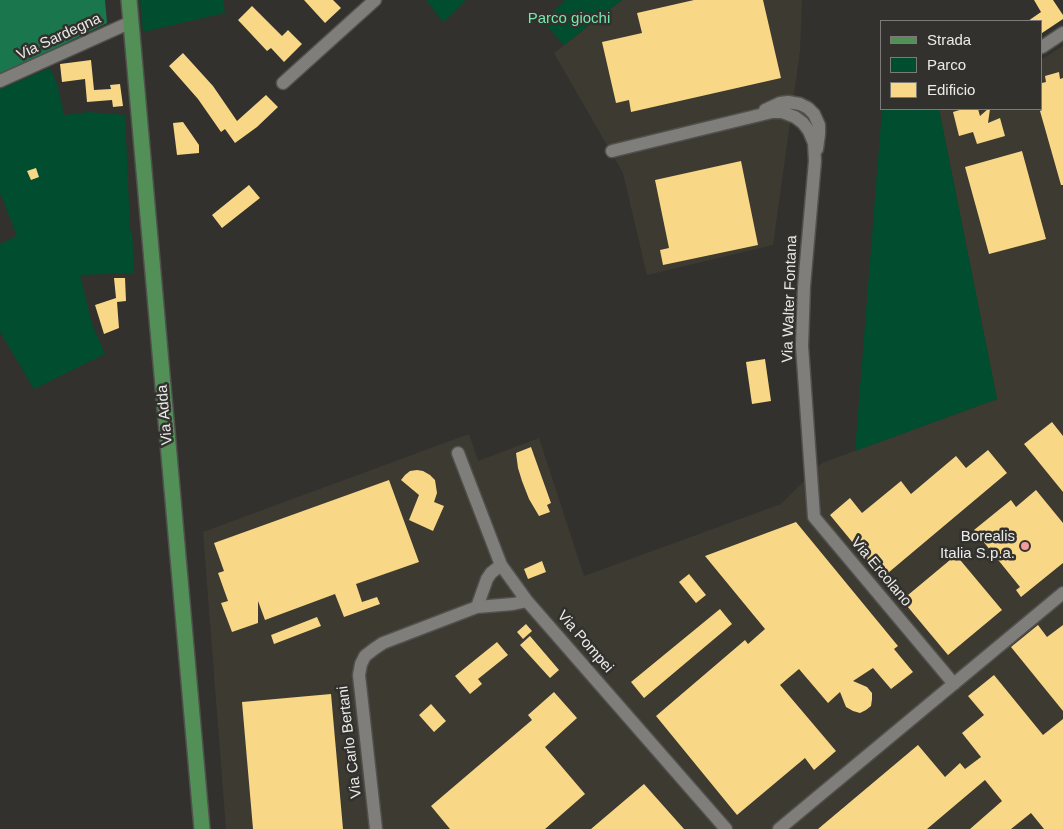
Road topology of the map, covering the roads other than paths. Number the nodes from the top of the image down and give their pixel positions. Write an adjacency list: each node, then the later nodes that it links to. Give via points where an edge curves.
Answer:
1 (129, 0): 3 (main road, Via Adda)
2 (375, 0): 7 (street)
3 (131, 22): 6 (street, Via Sardegna); 16 (main road, Via Adda)
4 (1063, 33): 5 (street)
5 (1043, 46)
6 (0, 81)
7 (283, 83)
8 (612, 151): 10 (street, Via Walter Fontana, via 754,116 786,102 808,108 816,117 819,139 804,286 802,346)
9 (458, 452): 11 (street, Via Pompei)
10 (811, 469): 15 (street, Via Ercolano, via 814,517)
11 (500, 565): 13 (street, Via Pompei); 14 (street, via 487,578)
12 (1063, 593): 15 (street)
13 (527, 601): 14 (street, Via Carlo Bertani); 18 (street, Via Pompei)
14 (477, 607): 17 (street, Via Carlo Bertani, via 382,643 360,664)
15 (954, 684): 19 (street)
16 (202, 829)
17 (376, 829)
18 (726, 829)
19 (779, 829)

